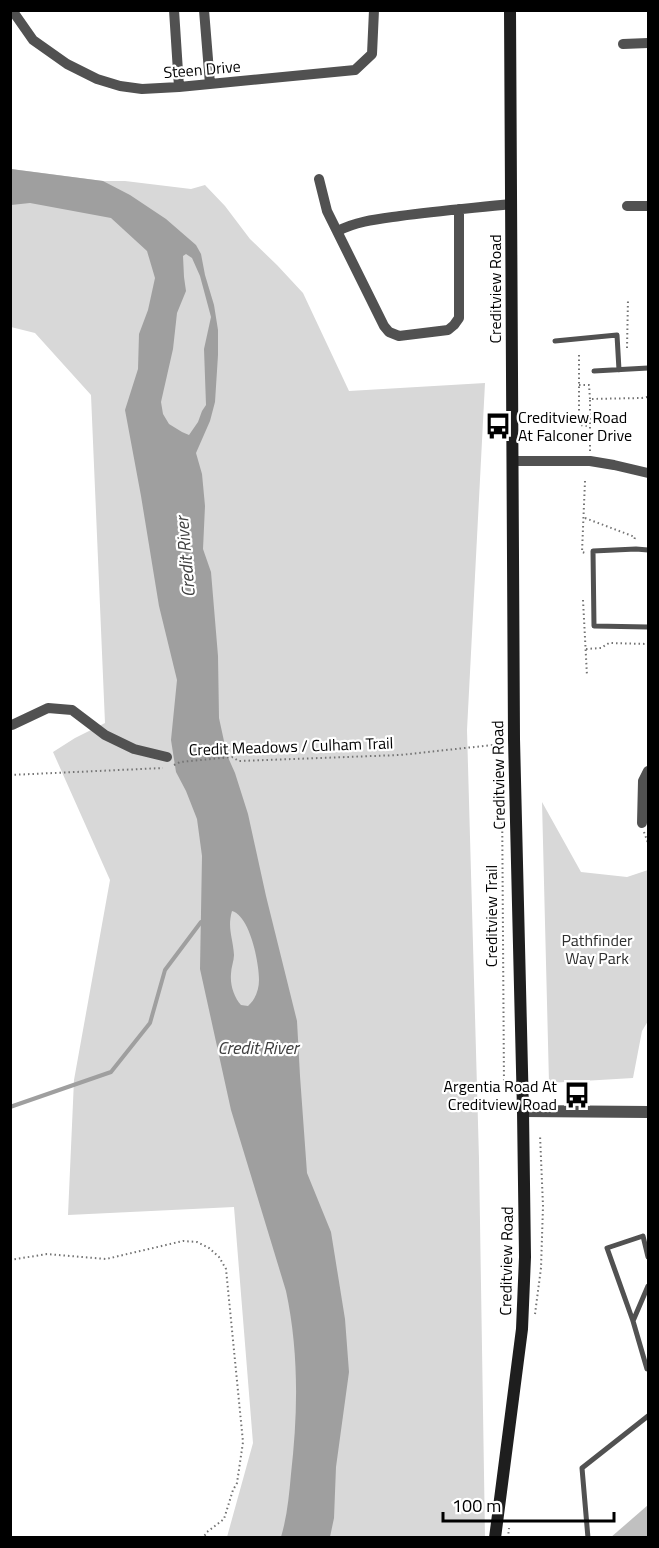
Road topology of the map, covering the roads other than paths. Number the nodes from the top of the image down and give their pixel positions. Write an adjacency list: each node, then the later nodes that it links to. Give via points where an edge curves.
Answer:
1 (12, 10): 9 (street, Steen Drive, via 33,40 96,79 142,89)
2 (174, 10): 9 (street)
3 (204, 10): 8 (street)
4 (374, 10): 8 (street, Steen Drive, via 372,54 355,70)
5 (510, 10): 11 (main road, Creditview Road)
6 (648, 43): 7 (street)
7 (623, 44)
8 (210, 84): 9 (street, Steen Drive)
9 (179, 87)
10 (320, 179): 15 (street, via 327,211)
11 (511, 204): 14 (street); 20 (main road, Creditview Road)
12 (627, 206): 13 (street)
13 (648, 206)
14 (459, 209): 15 (street, via 362,222); 15 (street, via 460,315 454,325 442,331 399,336 387,330)
15 (338, 231)
16 (555, 341): 18 (lane, via 617,335)
17 (648, 368): 18 (lane)
18 (619, 370): 19 (lane)
19 (594, 371)
20 (512, 461): 21 (street, via 590,461); 28 (main road, Creditview Road, via 513,738)
21 (648, 473)
22 (648, 550): 23 (lane, via 593,551 594,626)
23 (648, 627)
24 (10, 725): 25 (street, via 48,708 72,710 105,735 134,749)
25 (167, 757)
26 (648, 771): 27 (street, via 643,781)
27 (642, 823)
28 (523, 1111): 29 (street); 35 (main road, Creditview Road, via 522,1329)
29 (648, 1112)
30 (648, 1257): 32 (lane, via 643,1236 607,1248)
31 (648, 1286): 32 (lane)
32 (633, 1321): 33 (lane)
33 (648, 1369)
34 (648, 1416): 36 (lane, via 582,1468)
35 (495, 1538)
36 (588, 1538)

